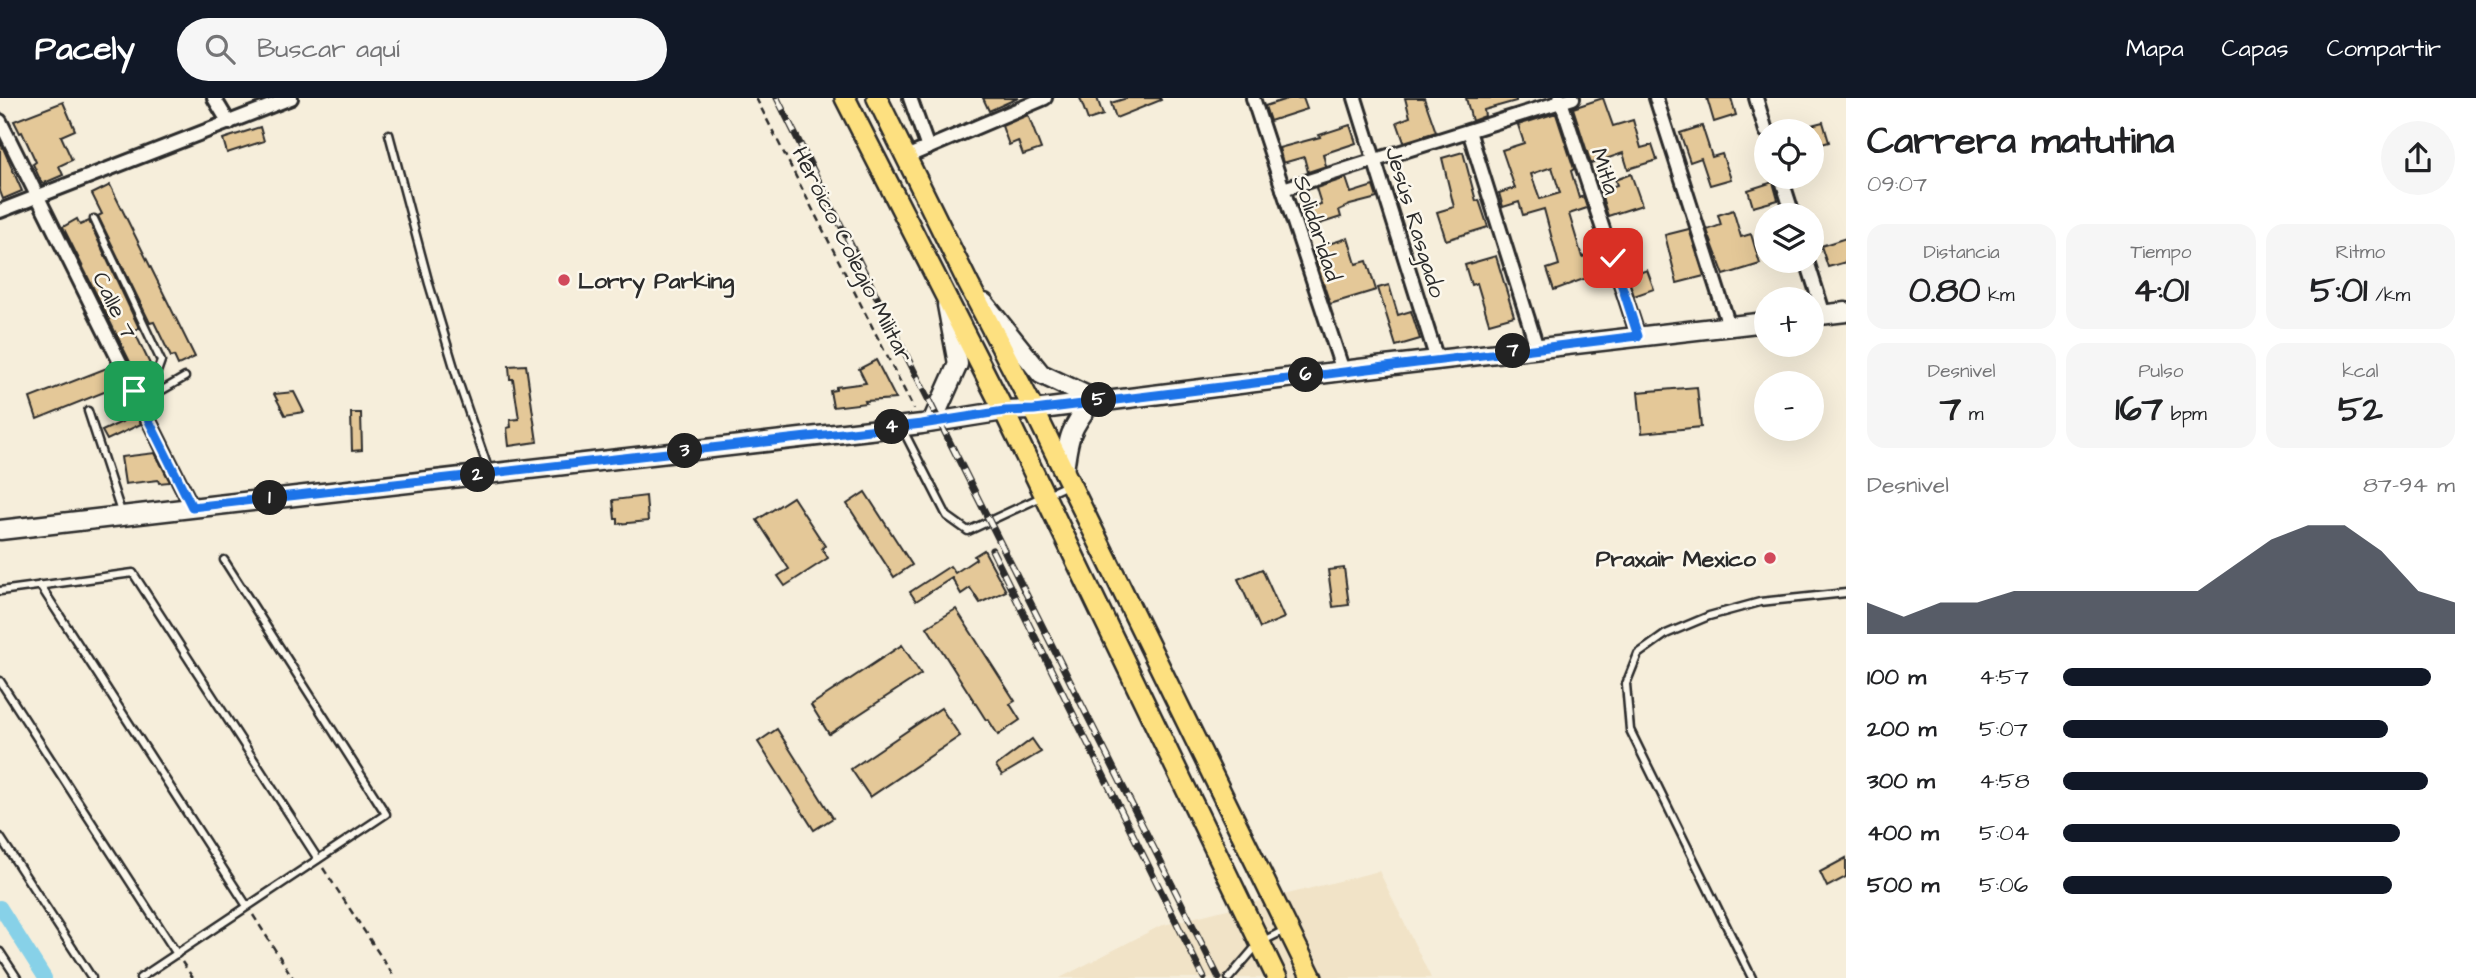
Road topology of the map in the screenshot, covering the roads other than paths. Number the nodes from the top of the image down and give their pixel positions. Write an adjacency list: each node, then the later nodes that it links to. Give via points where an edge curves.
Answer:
1 (214, 98): 14 (street)
2 (291, 98): 14 (street)
3 (845, 98): 25 (main road)
4 (877, 98): 18 (main road)
5 (910, 98): 17 (street)
6 (1045, 98): 17 (street)
7 (1253, 98): 20 (street, Solidaridad)
8 (1354, 98): 19 (street, Jesús Rasgado)
9 (1656, 98): 31 (street)
10 (1756, 98): 12 (street)
11 (1565, 99): 15 (street); 32 (street, Mitla)
12 (1762, 119)
13 (0, 121): 21 (street, Calle 7)
14 (229, 123): 21 (street)
15 (1469, 131): 19 (street); 33 (street)
16 (389, 134): 44 (lane, via 459,384)
17 (928, 148): 18 (street)
18 (906, 157): 23 (main road)
19 (1376, 161): 20 (street); 34 (street, Jesús Rasgado)
20 (1283, 190): 35 (street, Solidaridad)
21 (38, 197): 22 (street); 37 (street, Calle 7)
22 (0, 211)
23 (934, 215): 25 (main road); 26 (main road)
24 (94, 219): 37 (lane, via 161,361)
25 (910, 226): 27 (main road)
26 (968, 283): 38 (main road, via 1041,374); 39 (main road)
27 (945, 294): 41 (main road); 42 (main road, via 958,364)
28 (1846, 312): 29 (main road)
29 (1824, 314)
30 (1754, 323): 31 (main road)
31 (1729, 326): 32 (main road)
32 (1638, 336): 33 (main road)
33 (1537, 348): 34 (main road)
34 (1437, 360): 35 (main road)
35 (1343, 371): 38 (main road)
36 (185, 377): 37 (lane)
37 (137, 397): 47 (street, Calle 7)
38 (1095, 401): 39 (main road); 45 (main road, via 1074,424 1068,440)
39 (1034, 410): 41 (main road); 45 (main road)
40 (88, 411): 48 (lane)
41 (1004, 411): 42 (main road); 46 (main road)
42 (927, 423): 43 (main road)
43 (901, 426): 44 (main road); 46 (lane, via 947,516 968,531)
44 (490, 473): 47 (main road)
45 (1067, 478): 46 (lane); 58 (main road)
46 (1045, 496): 59 (main road)
47 (192, 507): 48 (main road)
48 (122, 515): 49 (main road)
49 (0, 530)
50 (224, 560): 56 (lane, via 386,814)
51 (40, 585): 52 (lane); 56 (lane, via 134,573); 57 (lane)
52 (0, 591)
53 (1846, 593): 68 (lane, via 1760,602 1709,616 1666,634 1638,654 1626,684 1630,730)
54 (0, 681): 61 (lane)
55 (0, 837): 63 (lane)
56 (318, 859): 57 (lane)
57 (247, 906): 61 (lane)
58 (1287, 929): 59 (lane); 67 (main road)
59 (1259, 943): 65 (lane); 66 (main road)
60 (0, 952): 62 (lane)
61 (177, 954): 64 (lane)
62 (17, 978)
63 (92, 978)
64 (140, 978)
65 (1228, 978)
66 (1277, 978)
67 (1312, 978)
68 (1752, 978)

